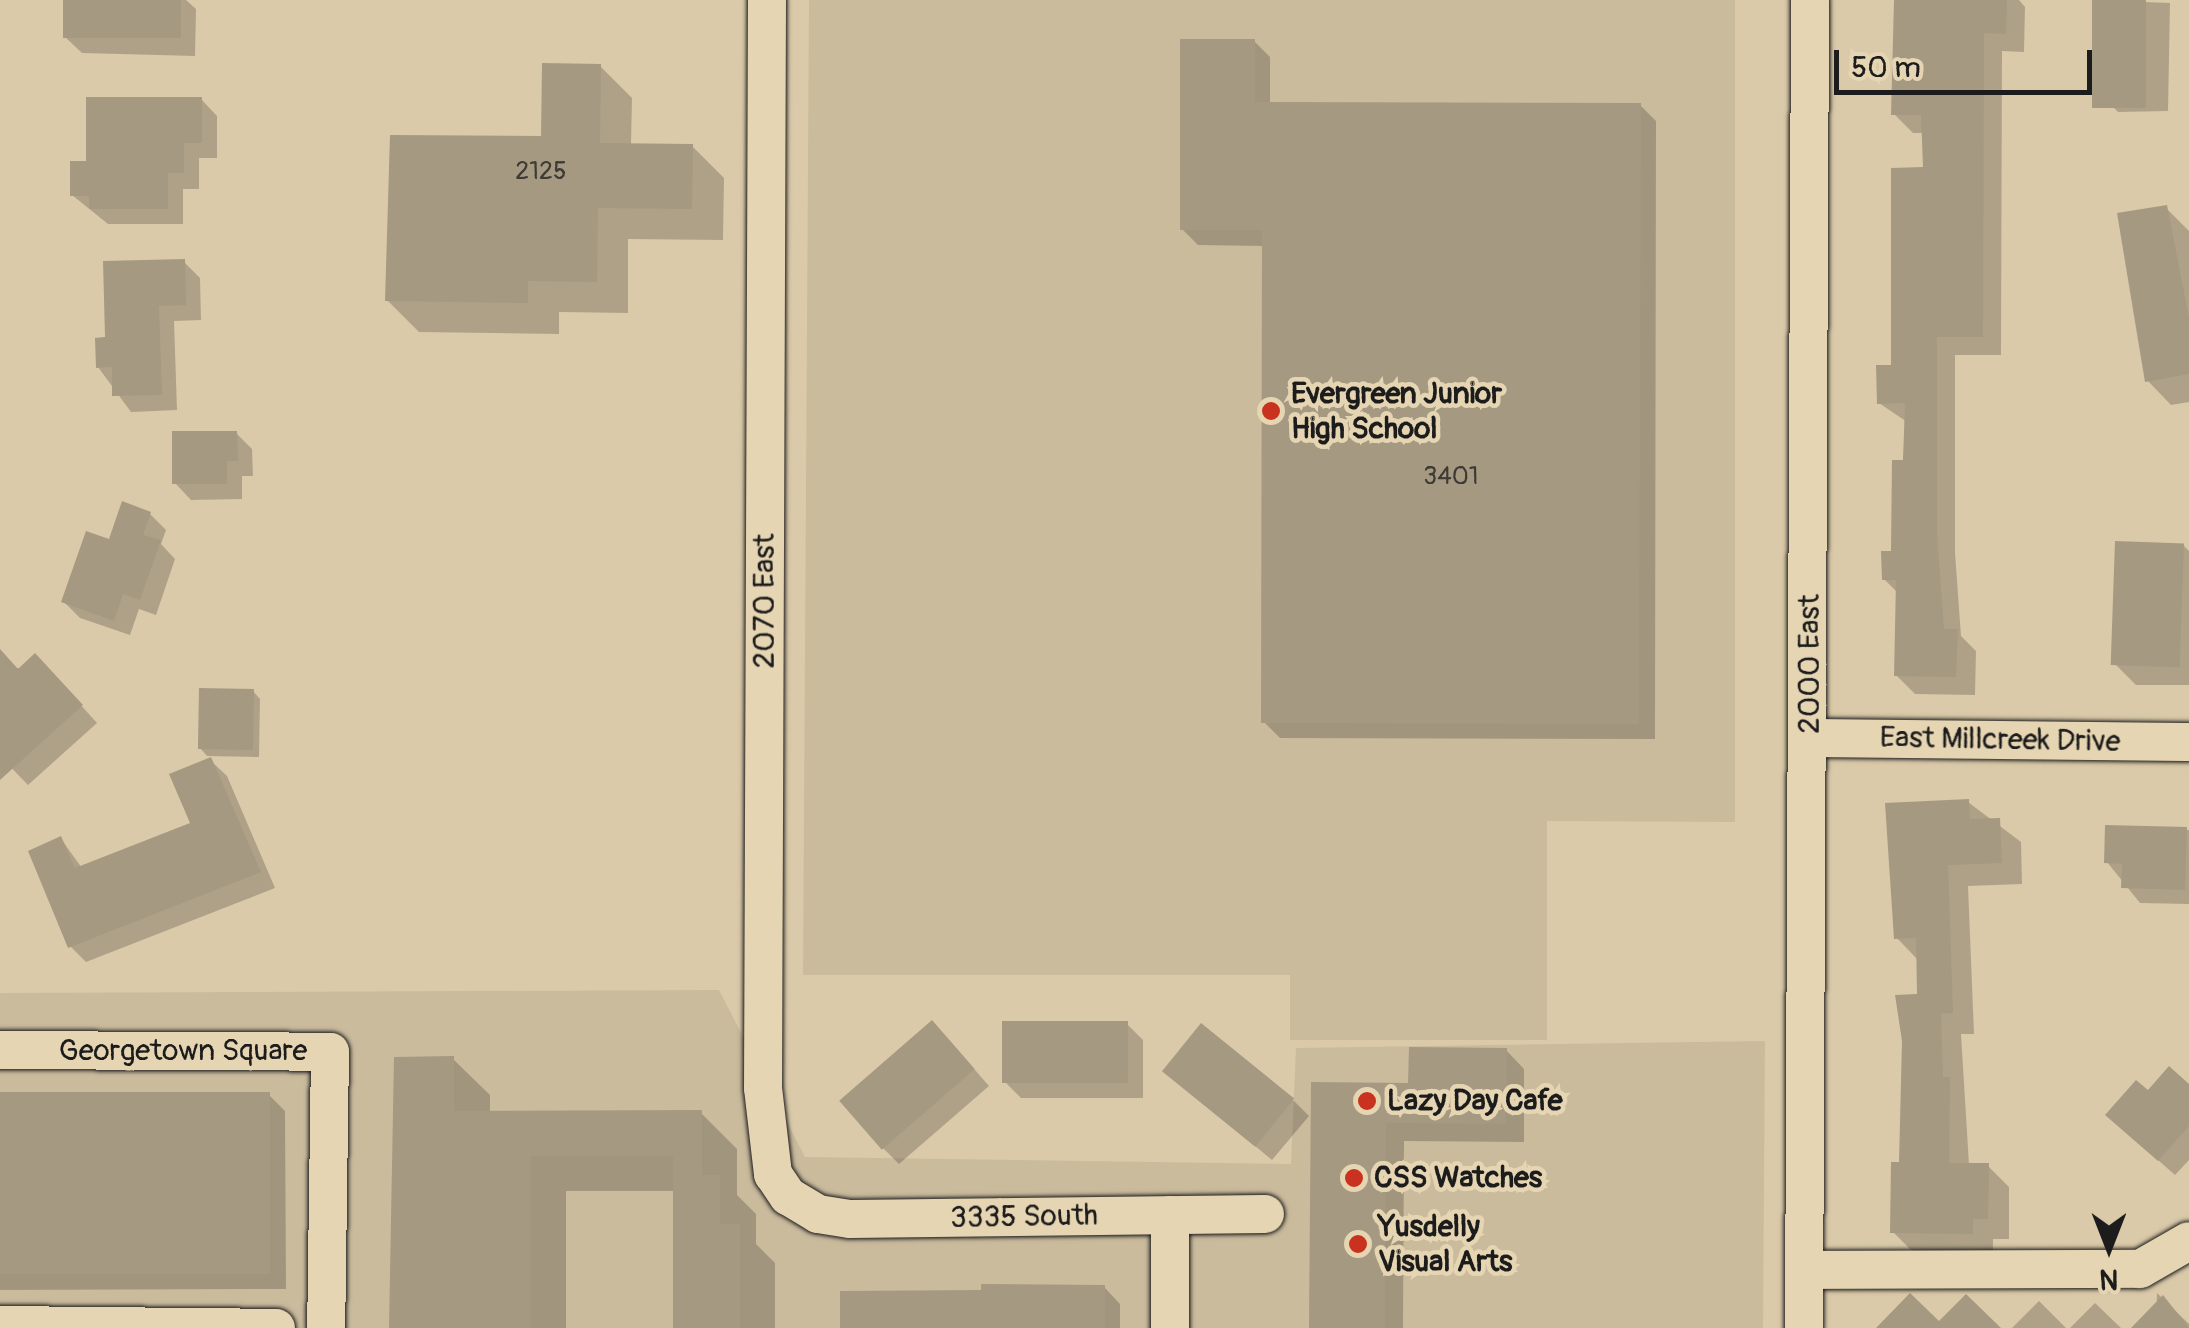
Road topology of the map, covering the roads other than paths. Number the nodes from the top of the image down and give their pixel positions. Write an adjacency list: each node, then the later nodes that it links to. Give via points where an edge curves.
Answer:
1 (767, 0): 6 (street, 2070 East, via 763,1088 765,1140 773,1174)
2 (1810, 0): 3 (street, 2000 East)
3 (1810, 738): 4 (street, East Millcreek Drive); 10 (street, 2000 East)
4 (2189, 742)
5 (0, 1050): 13 (street, Georgetown Square, via 330,1052)
6 (788, 1196): 8 (street, 3335 South, via 818,1214 850,1219)
7 (1265, 1214): 8 (street, 3335 South)
8 (1170, 1215): 14 (street)
9 (2189, 1241): 10 (street, via 2140,1269)
10 (1804, 1270): 15 (street, 2000 East)
11 (0, 1326): 12 (street)
12 (276, 1328)
13 (326, 1328)
14 (1170, 1328)
15 (1804, 1328)

